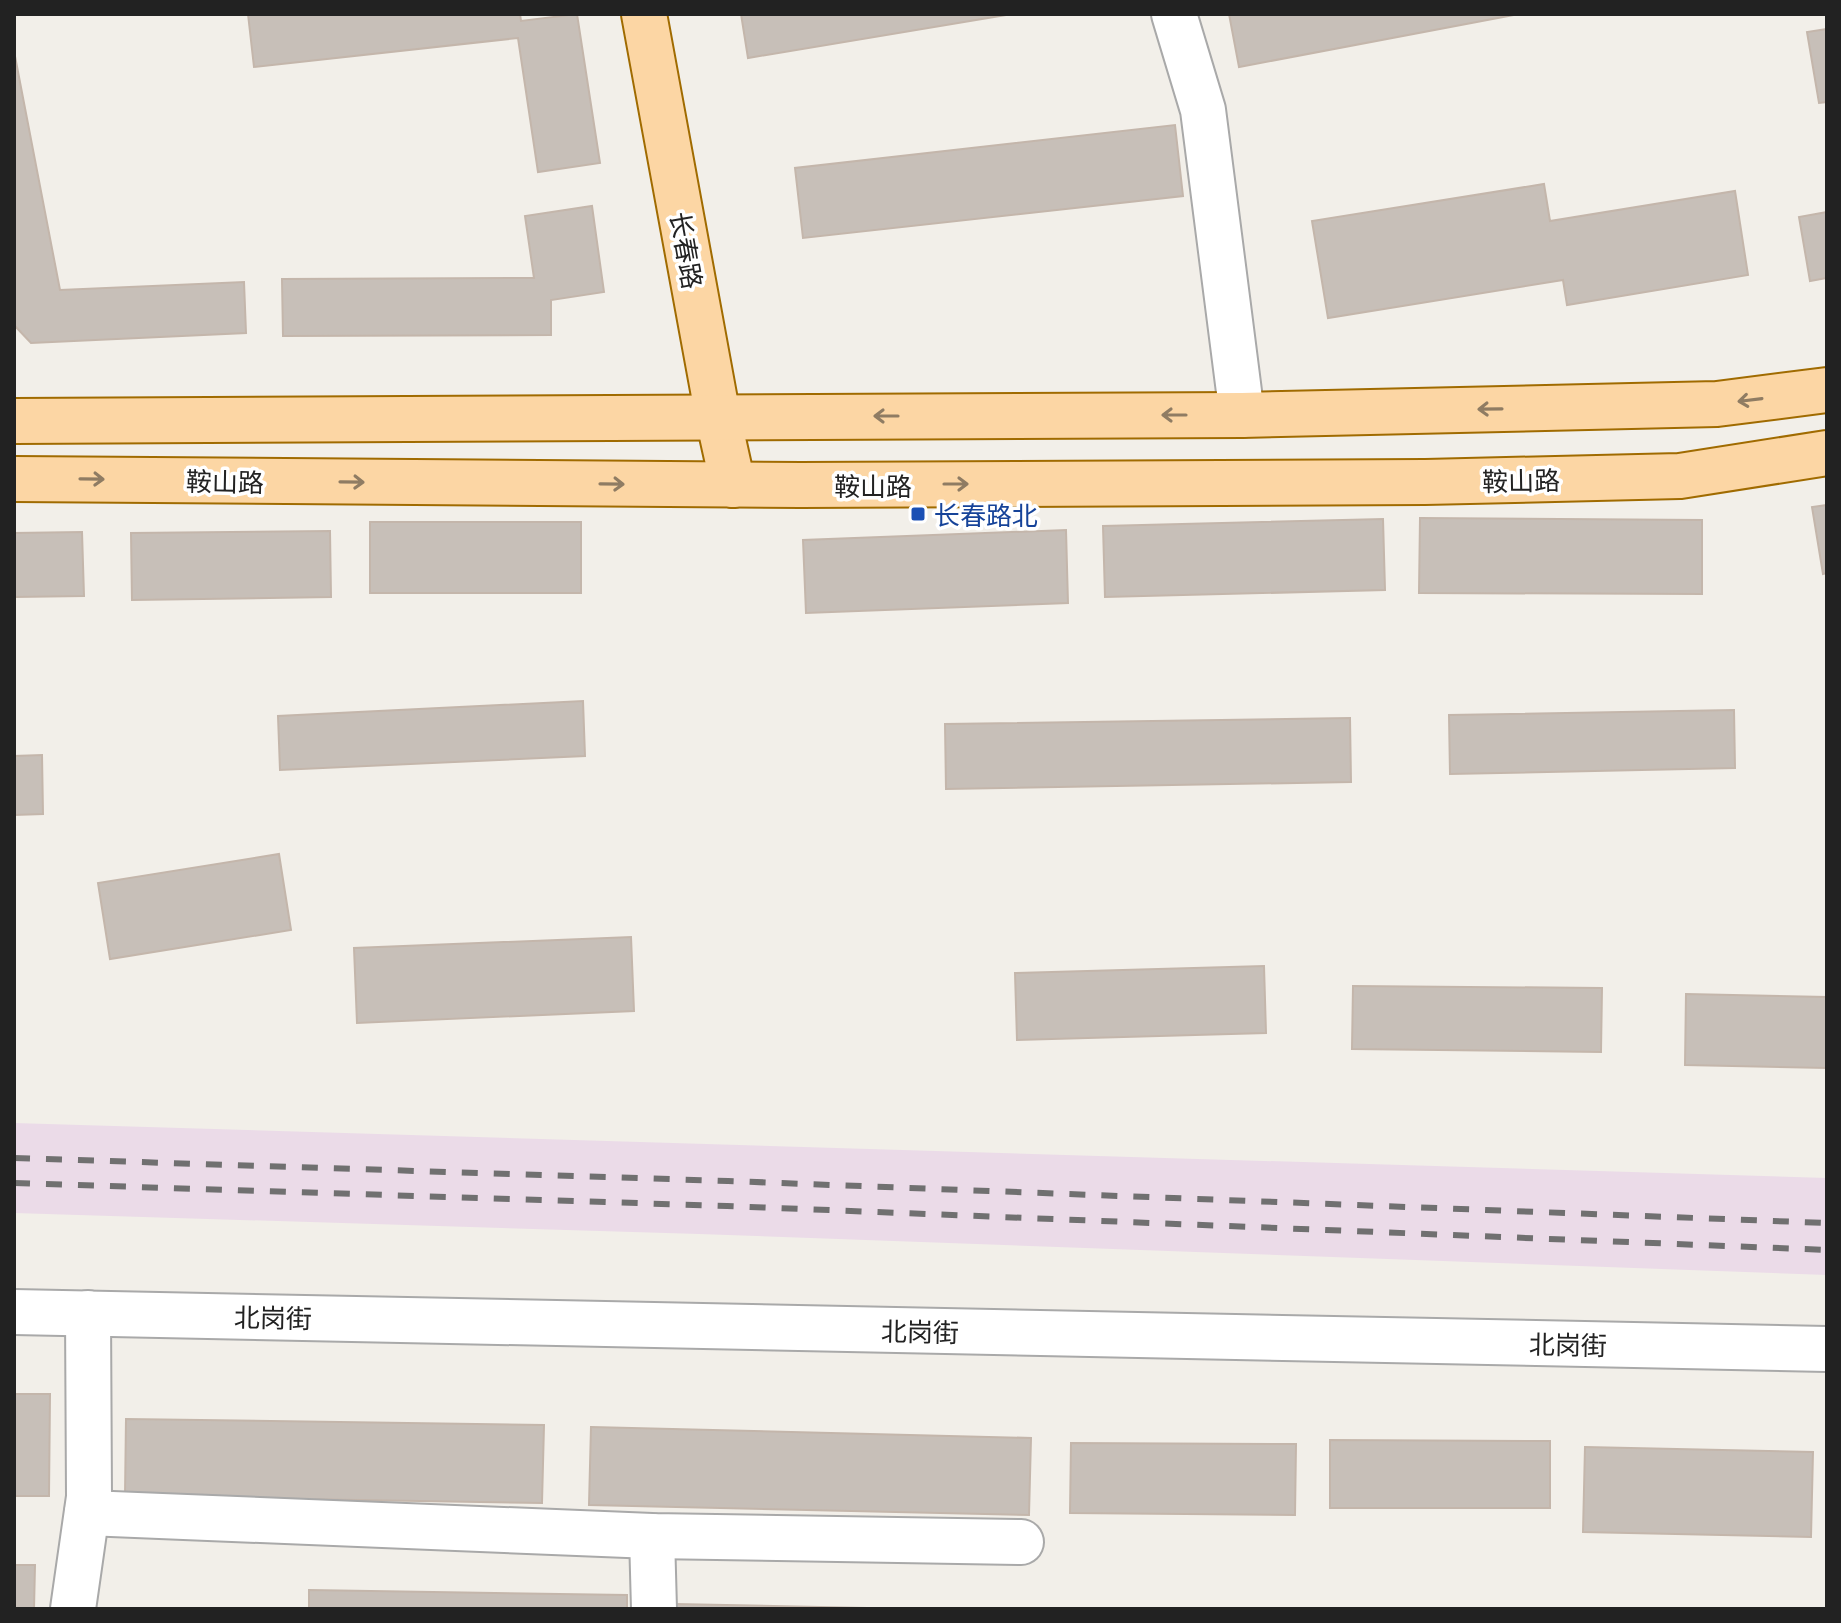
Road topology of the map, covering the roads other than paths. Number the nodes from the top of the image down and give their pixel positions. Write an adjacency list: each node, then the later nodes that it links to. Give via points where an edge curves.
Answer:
1 (644, 14): 5 (main road, 长春路)
2 (1174, 14): 4 (street, via 1203,110)
3 (1827, 390): 4 (main road, one-way to 4, via 1717,404)
4 (1242, 415): 5 (main road, one-way to 5)
5 (718, 417): 6 (main road); 9 (main road, 长春路)
6 (14, 421)
7 (1827, 453): 9 (main road, 鞍山路, one-way to 7, via 1680,476)
8 (14, 479): 9 (main road, 鞍山路, one-way to 9)
9 (733, 485)
10 (14, 1312): 11 (street, 北岗街)
11 (88, 1313): 12 (street, 北岗街); 13 (street)
12 (1827, 1349)
13 (87, 1513): 14 (street); 16 (street)
14 (652, 1536): 15 (street); 17 (street)
15 (1021, 1542)
16 (73, 1609)
17 (654, 1609)

